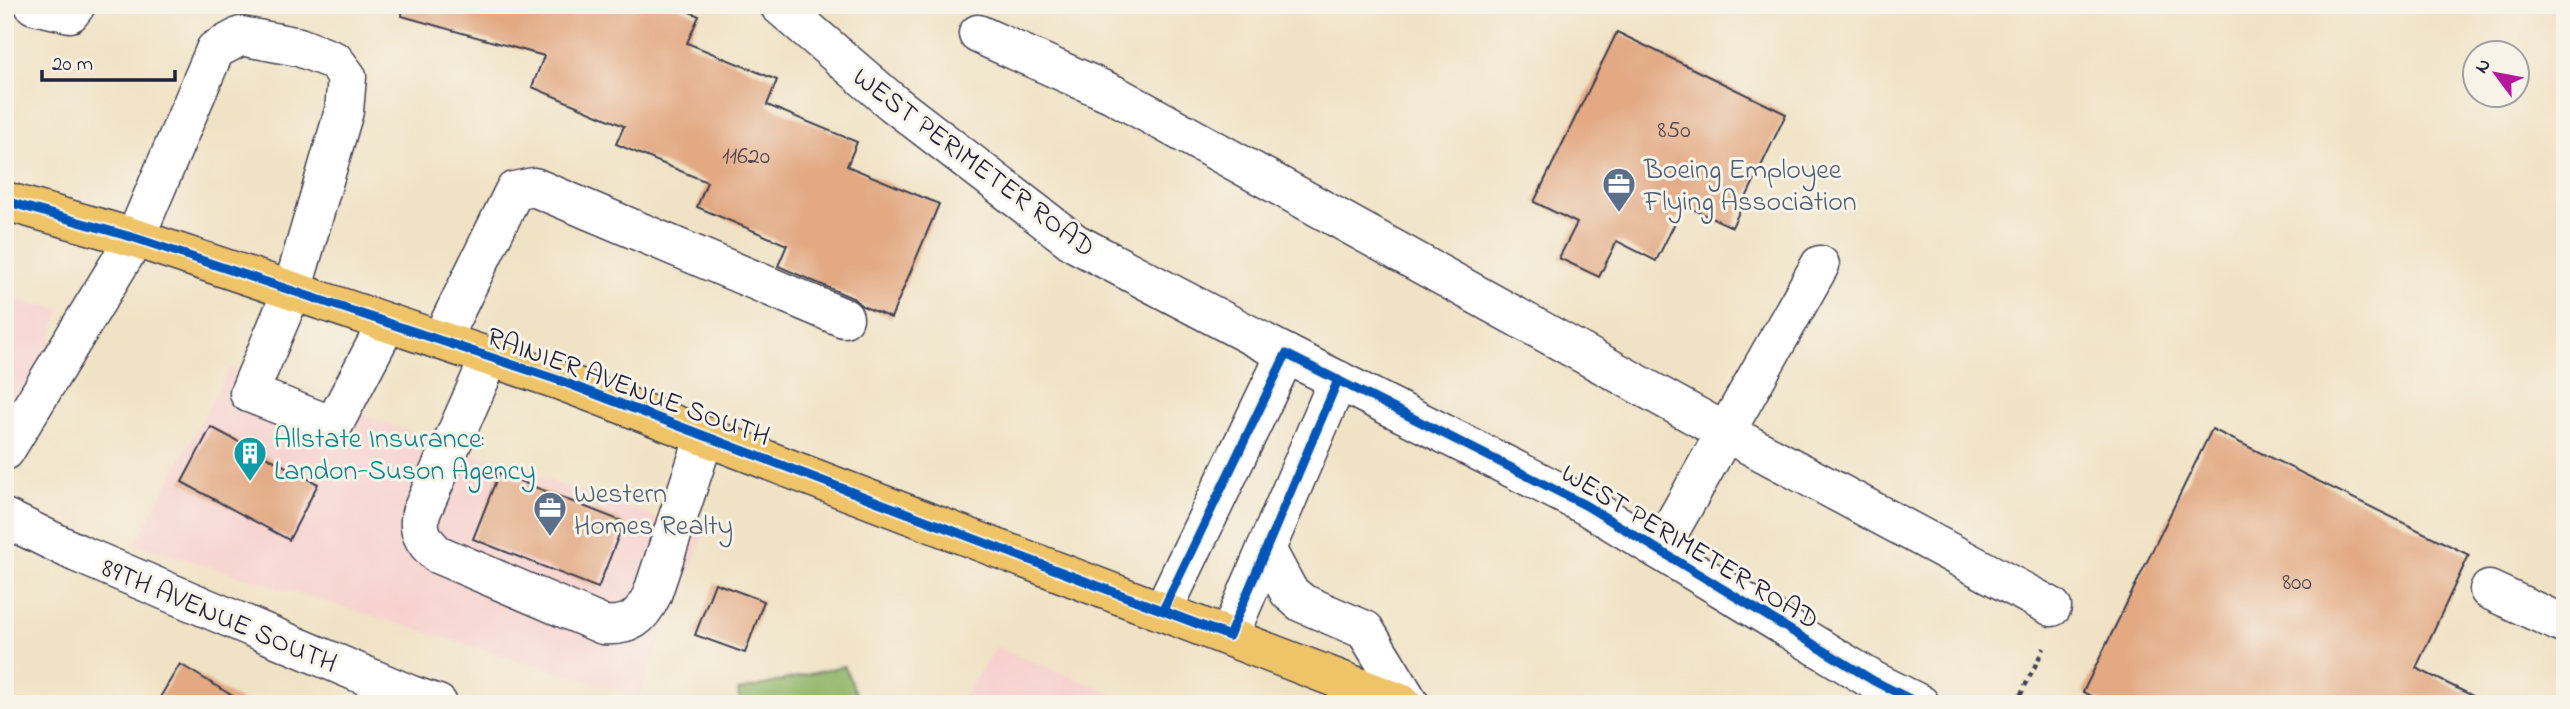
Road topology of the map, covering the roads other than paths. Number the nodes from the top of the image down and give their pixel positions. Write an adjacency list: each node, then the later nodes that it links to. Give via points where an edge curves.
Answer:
1 (34, 5): 2 (street, via 71,13)
2 (76, 5)
3 (779, 5): 12 (street, WEST PERIMETER ROAD, via 892,103 1075,243)
4 (978, 34): 15 (street, via 1113,94)
5 (5, 201): 6 (main road, RAINIER AVENUE SOUTH)
6 (135, 238): 8 (main road, RAINIER AVENUE SOUTH); 8 (street, via 215,50 242,36 299,47 335,61 347,77 344,111); 17 (street)
7 (1820, 265): 15 (street)
8 (292, 291): 10 (main road, RAINIER AVENUE SOUTH); 10 (street, via 249,393 333,426)
9 (844, 318): 11 (street, via 534,187 514,191)
10 (387, 323): 11 (main road, RAINIER AVENUE SOUTH)
11 (441, 340): 13 (main road, RAINIER AVENUE SOUTH)
12 (1286, 354): 14 (street, WEST PERIMETER ROAD); 23 (street)
13 (490, 357): 16 (main road, RAINIER AVENUE SOUTH); 16 (street, via 418,526 437,554 603,625 627,624 645,610)
14 (1338, 380): 19 (street); 20 (street, WEST PERIMETER ROAD, via 1585,505)
15 (1725, 432): 20 (street); 22 (street)
16 (705, 436): 23 (main road, RAINIER AVENUE SOUTH)
17 (5, 451)
18 (5, 518): 26 (street, 89TH AVENUE SOUTH)
19 (1266, 549): 25 (street); 28 (street, via 1289,592 1302,603 1365,630)
20 (1659, 550): 29 (street, WEST PERIMETER ROAD, via 1874,681)
21 (2488, 590): 24 (street)
22 (2052, 607)
23 (1163, 610): 25 (main road, RAINIER AVENUE SOUTH)
24 (2565, 625)
25 (1229, 636): 27 (main road, RAINIER AVENUE SOUTH)
26 (418, 701)
27 (1402, 704)
28 (1410, 704)
29 (1920, 704)

